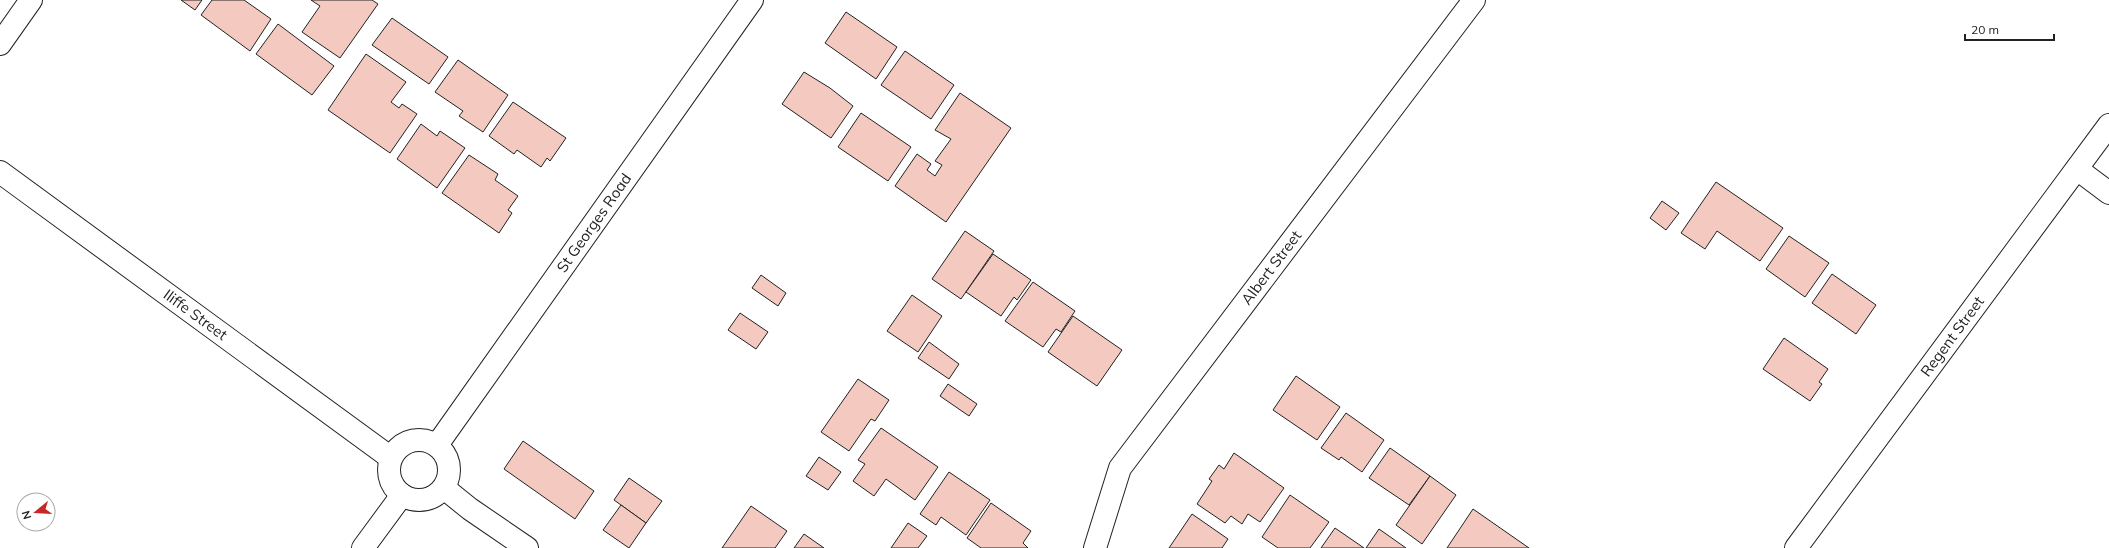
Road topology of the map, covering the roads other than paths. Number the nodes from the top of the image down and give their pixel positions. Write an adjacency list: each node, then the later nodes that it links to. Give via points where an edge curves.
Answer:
1 (31, 0): 4 (street)
2 (752, 0): 9 (street, St Georges Road)
3 (1474, 0): 15 (street, Albert Street, via 1120,468)
4 (0, 44)
5 (2109, 125): 6 (street, Regent Street)
6 (2077, 169): 8 (street); 16 (street, Regent Street)
7 (0, 172): 10 (street, Iliffe Street)
8 (2109, 193)
9 (437, 445): 10 (street, via 420,439 411,440 403,444); 11 (street, via 444,452 450,470)
10 (391, 458): 12 (street, via 388,468 390,478 394,488)
11 (444, 488): 12 (street, via 438,494 420,501); 14 (street)
12 (402, 495): 13 (street)
13 (363, 548)
14 (527, 548)
15 (1095, 548)
16 (1796, 548)

